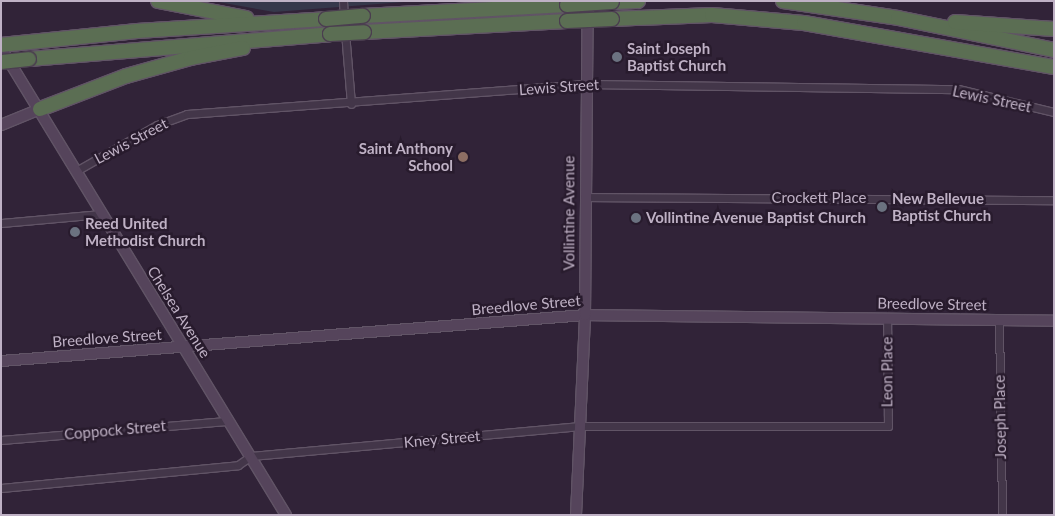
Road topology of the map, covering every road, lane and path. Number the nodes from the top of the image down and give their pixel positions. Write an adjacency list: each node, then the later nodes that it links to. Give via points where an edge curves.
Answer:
1 (158, 1): 8 (highway)
2 (343, 1): 18 (street)
3 (588, 1): 17 (street, Vollintine Avenue)
4 (638, 1): 6 (highway)
5 (783, 1): 7 (highway)
6 (612, 2): 8 (highway, bridge)
7 (898, 18): 9 (highway); 10 (highway)
8 (262, 22): 13 (highway)
9 (922, 22): 12 (highway); 14 (highway)
10 (1054, 29)
11 (308, 35): 15 (highway, bridge); 16 (highway, bridge, via 712,15 804,23); 19 (highway, via 190,58 126,76)
12 (1054, 40)
13 (1, 46): 19 (street, Chelsea Avenue)
14 (1054, 50)
15 (1, 62)
16 (1054, 67)
17 (586, 84): 18 (street, Lewis Street); 20 (street, Lewis Street, via 958,89); 23 (street, Vollintine Avenue)
18 (351, 104): 22 (street, Lewis Street, via 187,114 157,125)
19 (40, 109): 21 (street); 22 (street, Chelsea Avenue)
20 (1054, 112)
21 (1, 125)
22 (76, 171): 25 (street, Chelsea Avenue)
23 (584, 197): 24 (street, Crockett Place); 27 (street, Vollintine Avenue)
24 (1054, 200)
25 (101, 214): 26 (street); 31 (street, Chelsea Avenue)
26 (1, 223)
27 (585, 315): 28 (street, Breedlove Street); 31 (street, Breedlove Street); 34 (street, Vollintine Avenue)
28 (887, 318): 29 (street, Breedlove Street); 35 (street, Leon Place)
29 (999, 320): 30 (street, Breedlove Street); 41 (street, Joseph Place)
30 (1054, 320)
31 (182, 348): 32 (street, Breedlove Street); 33 (street, Chelsea Avenue)
32 (1, 361)
33 (229, 421): 36 (street, Coppock Street); 37 (street, Chelsea Avenue)
34 (581, 426): 35 (street, Kney Street); 37 (street, Kney Street); 40 (street, Vollintine Avenue)
35 (888, 426)
36 (1, 440)
37 (251, 456): 38 (street, Kney Street, via 238,464); 39 (street, Chelsea Avenue)
38 (1, 488)
39 (286, 515)
40 (576, 515)
41 (1002, 515)

